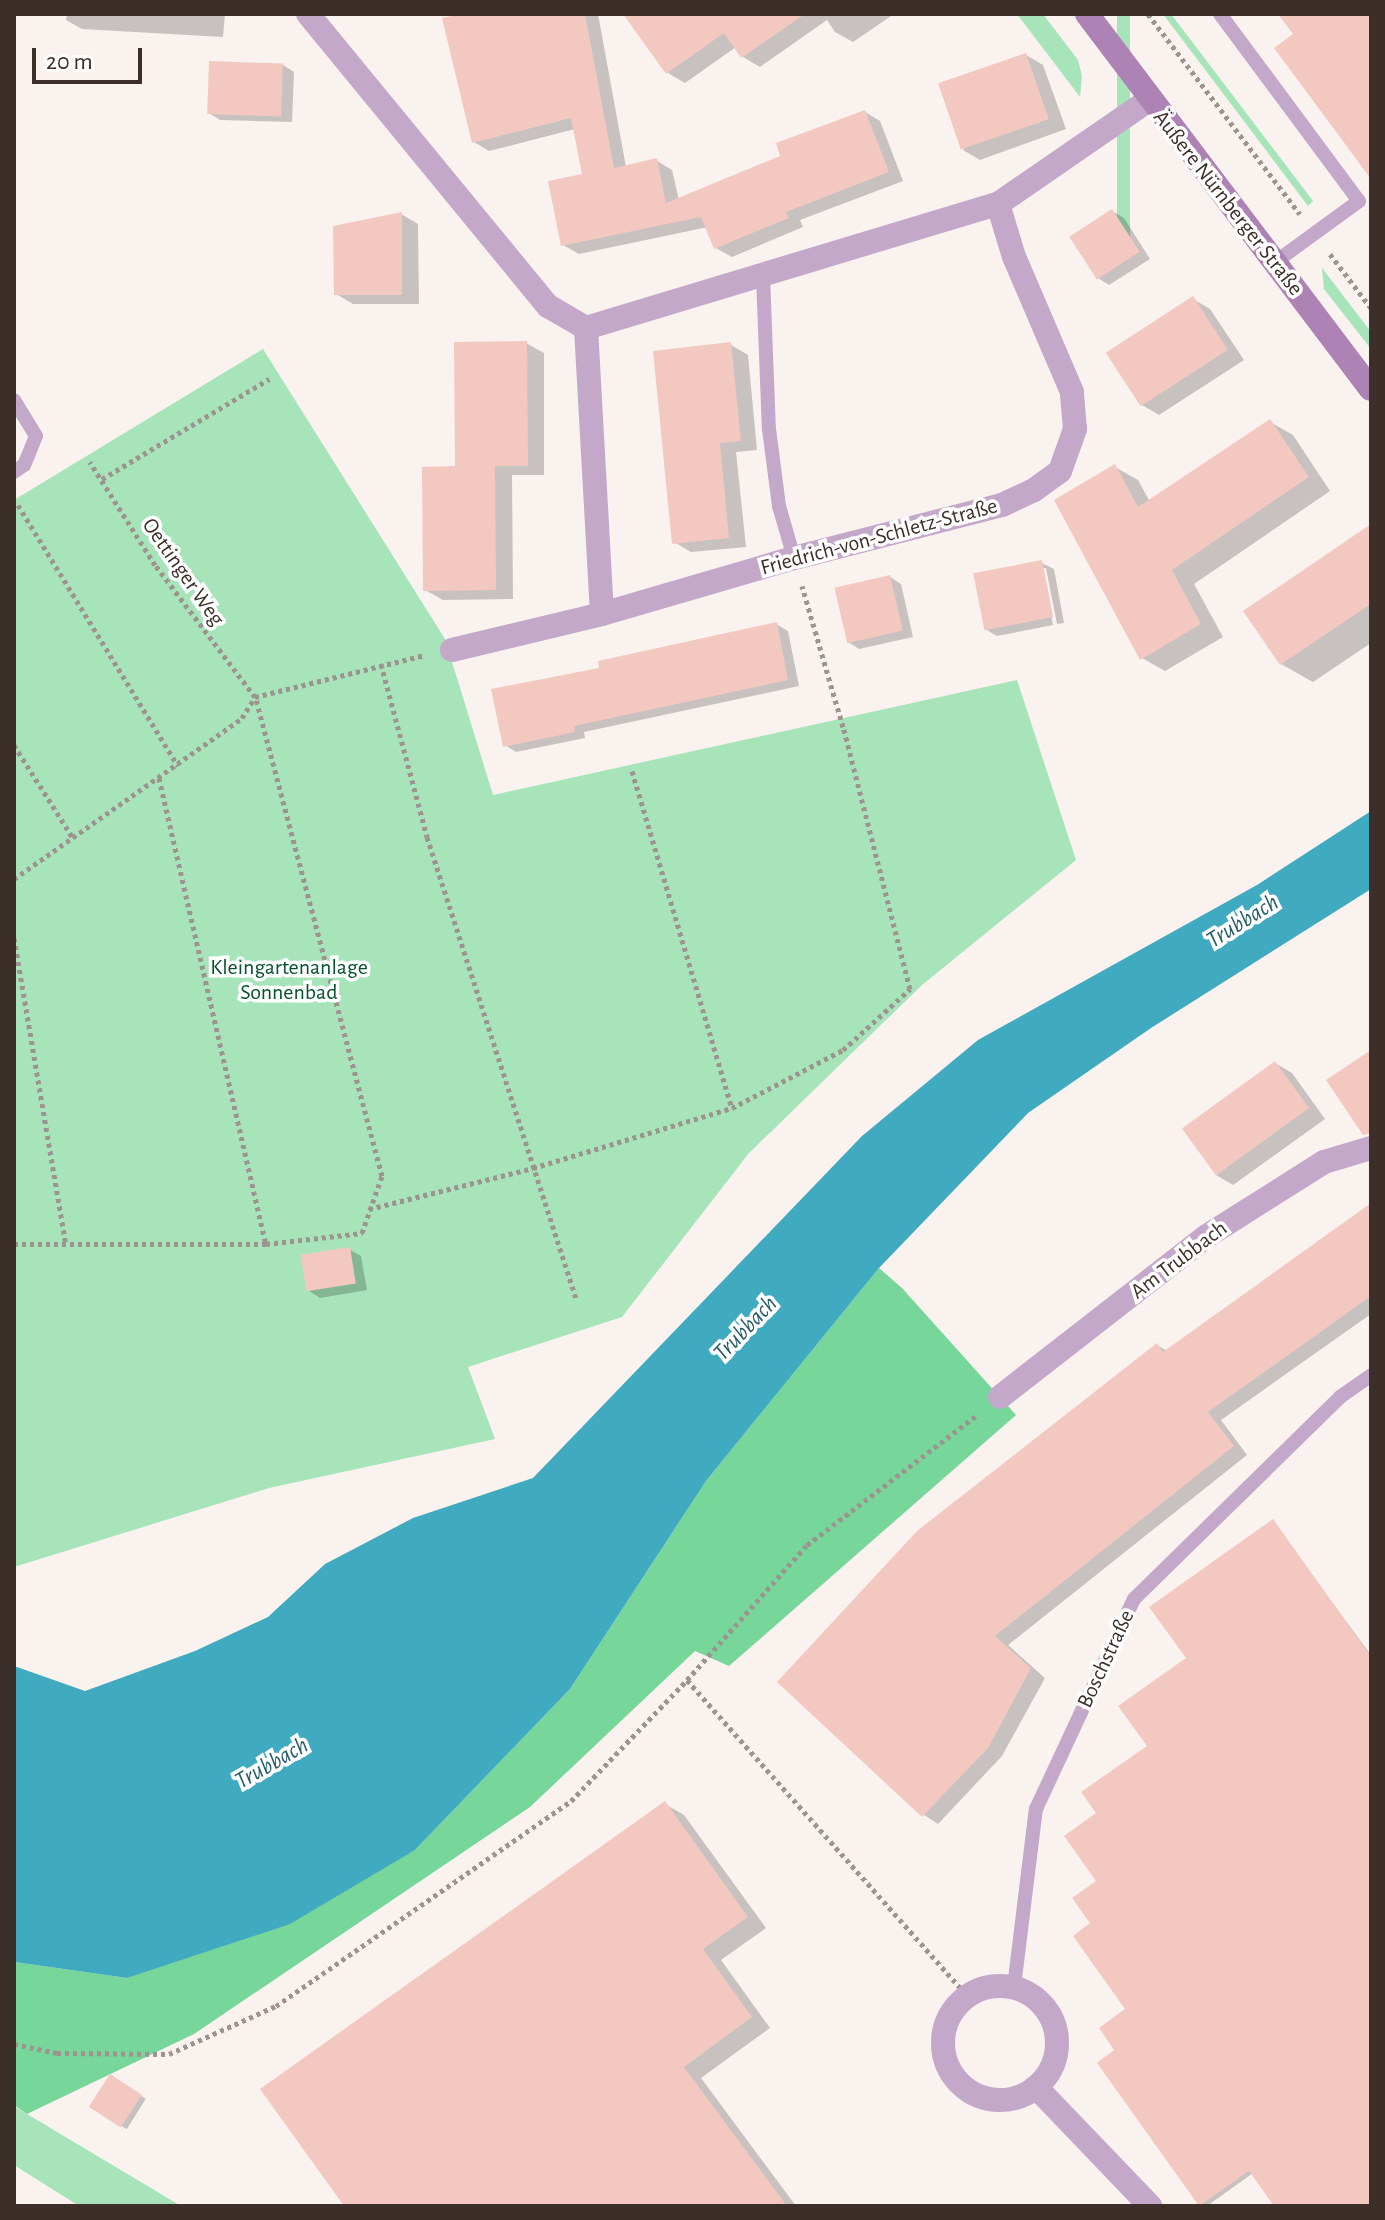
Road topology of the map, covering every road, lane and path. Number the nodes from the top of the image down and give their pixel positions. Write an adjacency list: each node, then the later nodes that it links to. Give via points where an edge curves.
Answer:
1 (308, 14): 11 (street, via 548,306)
2 (1087, 14): 5 (main road, Äußere Nürnberger Straße)
3 (1148, 14): 7 (path)
4 (1220, 14): 7 (lane, via 1359,201)
5 (1149, 100): 6 (street); 8 (main road, Äußere Nürnberger Straße)
6 (998, 204): 9 (street); 19 (street, Friedrich-von-Schletz-Straße, via 1014,257 1072,392 1075,429 1060,471 1002,505)
7 (1314, 233): 8 (lane); 10 (path)
8 (1274, 263): 13 (main road, Äußere Nürnberger Straße)
9 (763, 276): 11 (street); 19 (lane, via 769,429 779,506)
10 (1371, 308)
11 (586, 328): 20 (street)
12 (269, 379): 17 (path)
13 (1371, 389)
14 (14, 400): 16 (lane, via 36,436 24,465)
15 (90, 462): 17 (path, Oettinger Weg)
16 (14, 472)
17 (102, 479): 23 (path, Oettinger Weg, via 155,565)
18 (18, 505): 25 (path)
19 (794, 558): 20 (street, Friedrich-von-Schletz-Straße); 31 (path, via 910,989 843,1050)
20 (602, 614): 21 (street, Friedrich-von-Schletz-Straße)
21 (452, 650): 22 (path)
22 (381, 664): 23 (path); 33 (path, via 427,837)
23 (255, 697): 25 (path, via 242,718); 34 (path, via 382,1176)
24 (14, 745): 28 (path)
25 (178, 766): 27 (path)
26 (632, 771): 31 (path)
27 (159, 778): 28 (path); 37 (path)
28 (73, 838): 29 (path)
29 (14, 879)
30 (14, 938): 36 (path)
31 (732, 1108): 33 (path)
32 (1371, 1148): 40 (street, Am Trubbach, via 1324,1162 1207,1236)
33 (533, 1168): 34 (path); 38 (path)
34 (368, 1209): 37 (path, via 362,1233)
35 (14, 1244): 36 (path)
36 (66, 1244): 37 (path)
37 (266, 1244)
38 (576, 1297)
39 (1371, 1375): 42 (lane, Boschstraße, via 1340,1397 1134,1599 1036,1809)
40 (1000, 1397): 41 (path, via 807,1545)
41 (687, 1680): 43 (path); 44 (path, via 571,1801 276,2006 169,2054 57,2053)
42 (1014, 1987): 43 (street, via 990,1986); 45 (street, via 1030,1994 1053,2021 1056,2057)
43 (967, 1995): 45 (street, via 948,2017 942,2036 951,2074 982,2098 1002,2101)
44 (14, 2044)
45 (1036, 2087): 46 (street)
46 (1150, 2206)

